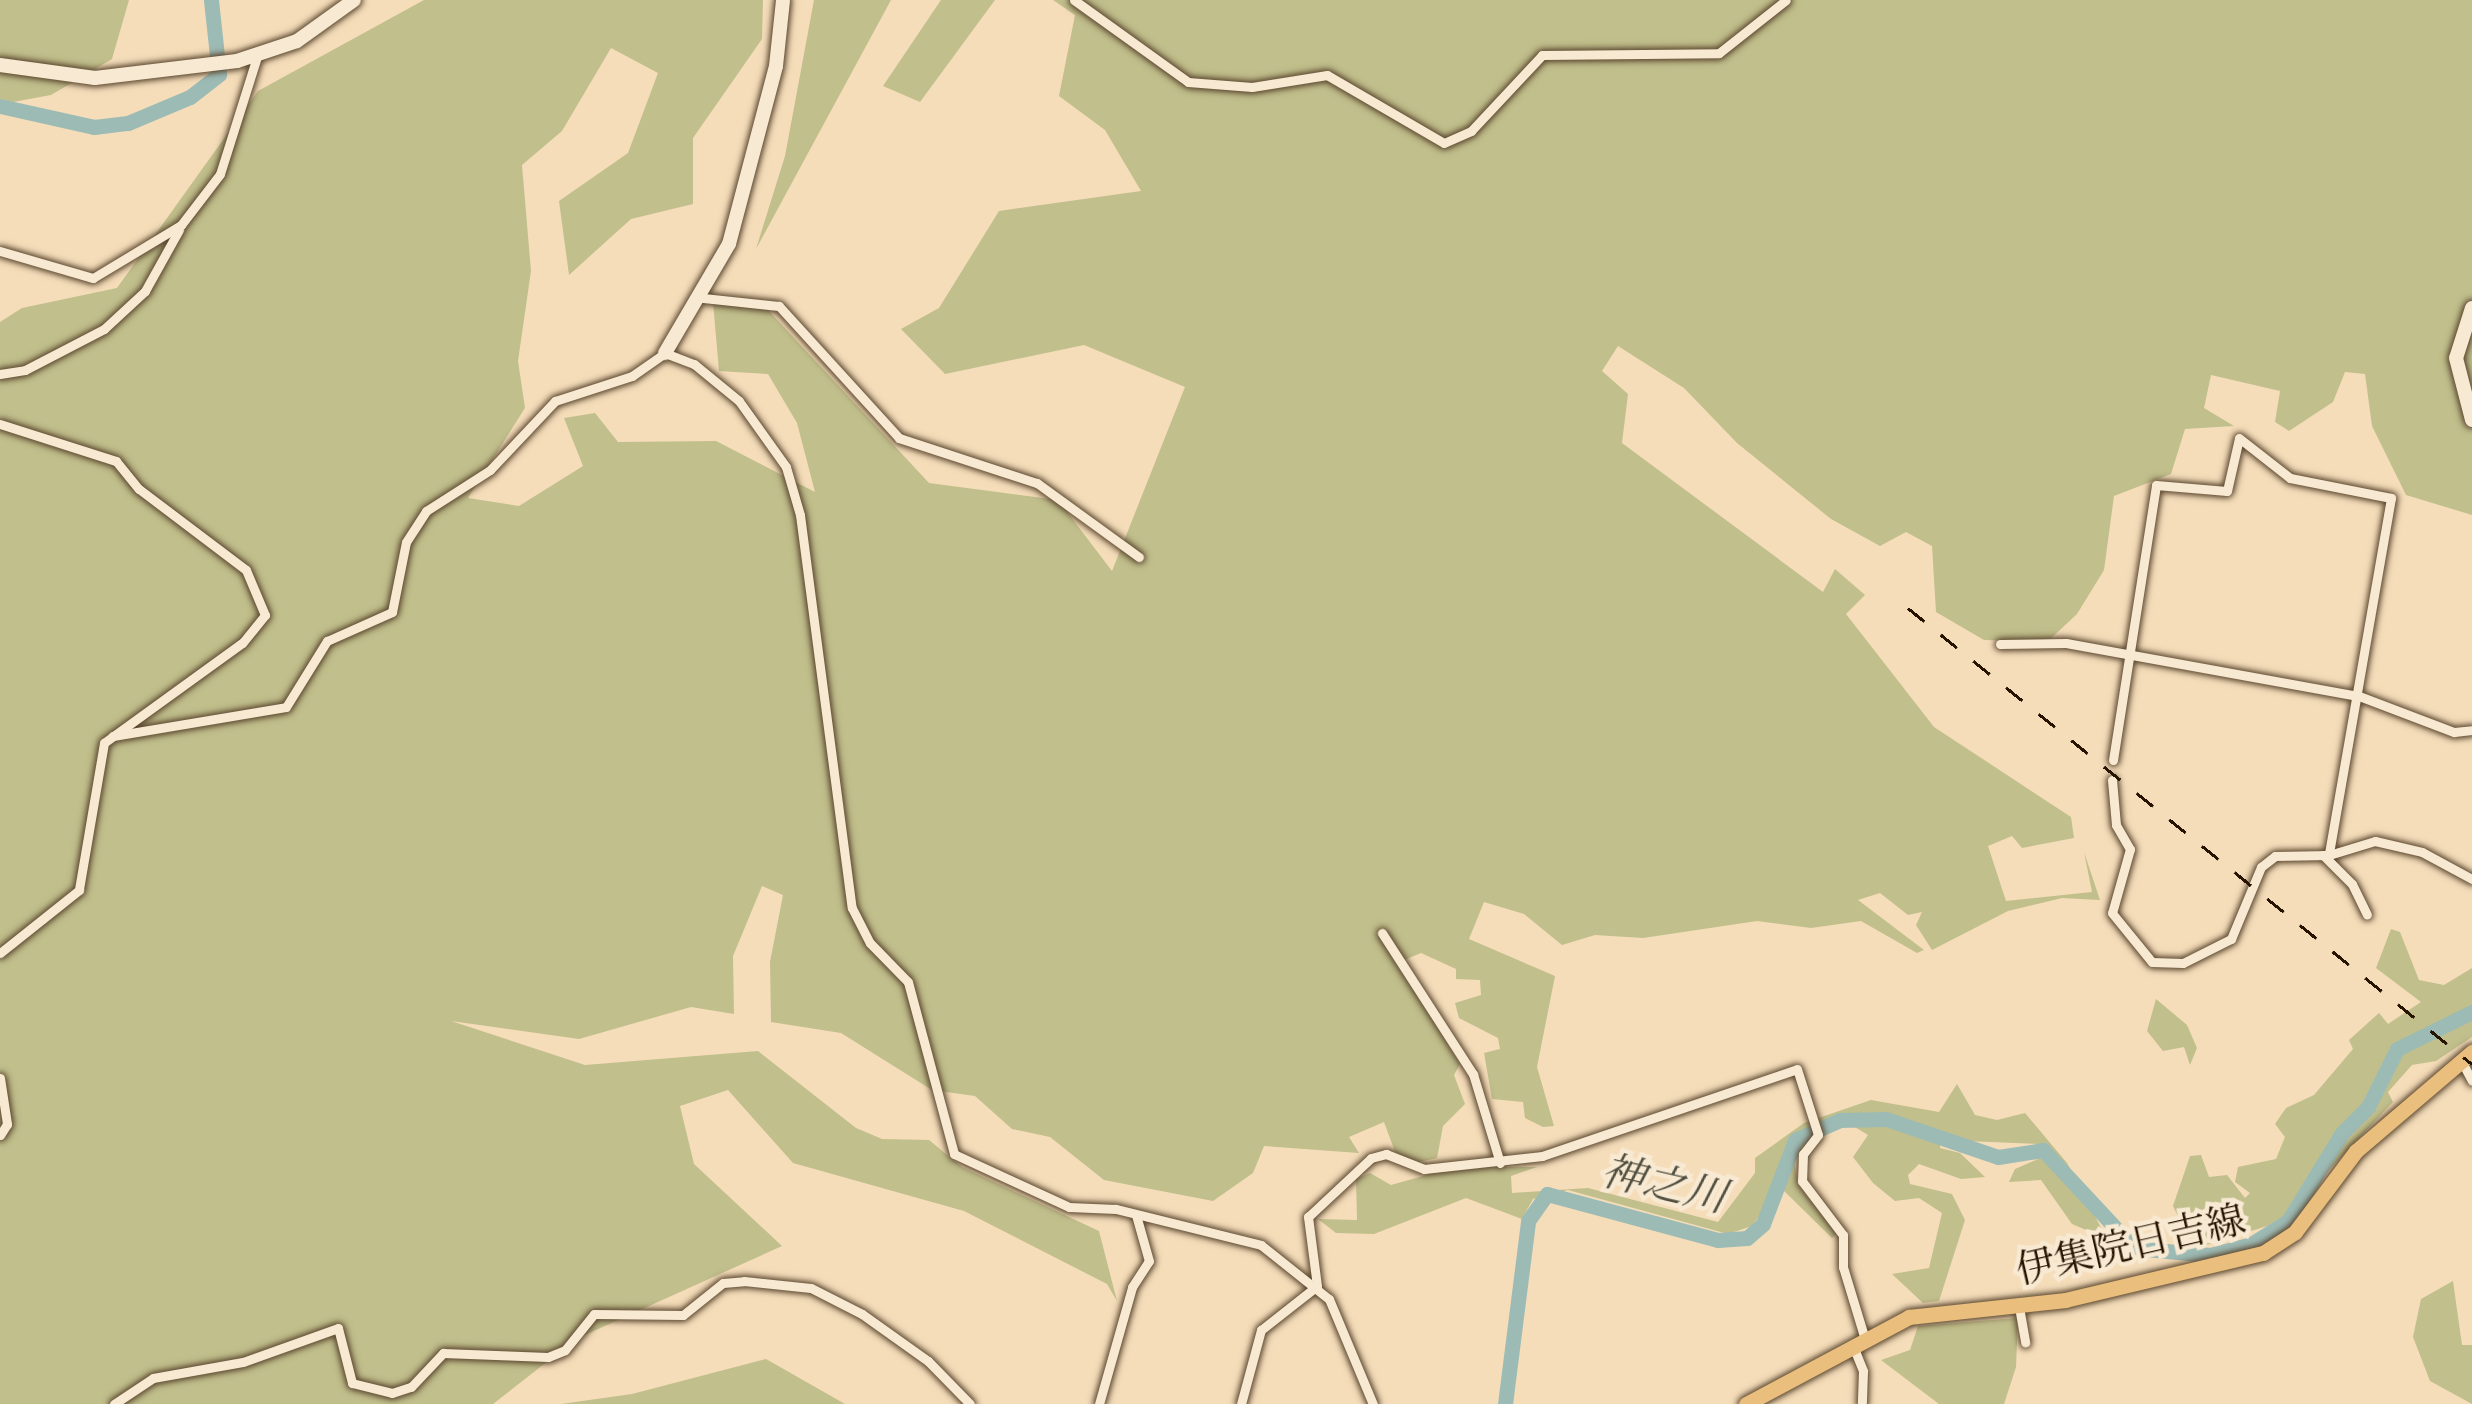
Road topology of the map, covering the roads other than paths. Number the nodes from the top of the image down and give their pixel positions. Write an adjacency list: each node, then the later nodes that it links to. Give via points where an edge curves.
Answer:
1 (354, 0): 5 (street, via 326,25)
2 (783, 0): 9 (street, via 776,66 729,244)
3 (1075, 0): 4 (street, via 1187,82 1252,87 1327,75 1444,143 1471,131 1542,55 1719,52)
4 (1786, 0)
5 (257, 57): 6 (street, via 68,78); 7 (street, via 220,174)
6 (0, 65)
7 (181, 225): 8 (street, via 93,278); 12 (street, via 145,291 104,328 25,370)
8 (0, 251)
9 (703, 298): 11 (street); 15 (street, via 778,306 899,438 1037,483)
10 (2472, 308): 13 (street, via 2456,358)
11 (665, 353): 20 (street, via 632,376 555,401 490,470 426,511 406,542 392,612 327,641 286,707); 33 (street, via 694,364 739,401 787,467 852,908 870,943 908,982 954,1154 1069,1207)
12 (0, 374)
13 (2472, 420)
14 (0, 424): 20 (street, via 116,461 256,583 265,616 254,633)
15 (1139, 557)
16 (2000, 644): 17 (street, via 2066,644)
17 (2130, 656): 18 (street); 18 (street, via 2156,485 2227,491 2239,438 2290,478 2391,497); 21 (street)
18 (2359, 696): 19 (street, via 2454,732); 23 (street)
19 (2472, 730)
20 (112, 736): 27 (street, via 96,758 80,890)
21 (2113, 760)
22 (2112, 780): 23 (street, via 2116,825 2130,849 2113,913 2152,962 2183,963 2223,946 2260,867 2287,854)
23 (2326, 855): 24 (street, via 2375,841 2422,852); 25 (street)
24 (2472, 878)
25 (2367, 915)
26 (1382, 933): 32 (street, via 1473,1074)
27 (0, 953)
28 (2467, 1057): 30 (street); 35 (main road, 伊集院日吉線, via 2356,1150 2279,1244 2249,1258)
29 (0, 1078): 31 (street, via 7,1124)
30 (2472, 1082)
31 (0, 1135)
32 (1500, 1163): 34 (street, via 1414,1169 1386,1154 1371,1158 1308,1217); 36 (street, via 1797,1069 1818,1135 1803,1154 1802,1181 1844,1235)
33 (1136, 1215): 34 (street, via 1261,1245); 40 (street, via 1149,1261 1132,1287)
34 (1317, 1286): 41 (street, via 1261,1330); 42 (street)
35 (2019, 1307): 36 (main road, 伊集院日吉線, via 1929,1313); 37 (street)
36 (1858, 1339): 43 (main road, 伊集院日吉線); 44 (street)
37 (2025, 1342)
38 (114, 1404): 39 (street, via 153,1378 243,1362 338,1328 352,1383 392,1393 411,1387 442,1353 548,1357 565,1350 595,1314 683,1316 723,1282 744,1281 810,1288 862,1314 928,1361)
39 (970, 1404)
40 (1099, 1404)
41 (1241, 1404)
42 (1372, 1404)
43 (1746, 1404)
44 (1862, 1404)

